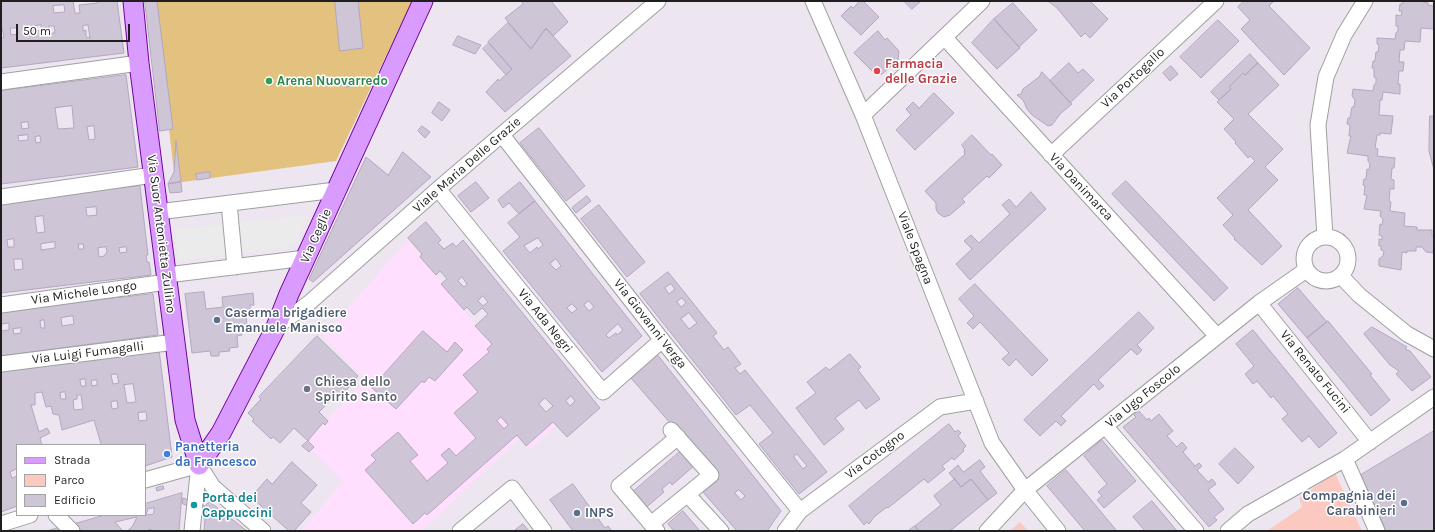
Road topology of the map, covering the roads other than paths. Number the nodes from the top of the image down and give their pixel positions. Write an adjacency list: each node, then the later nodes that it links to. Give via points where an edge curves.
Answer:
1 (133, 1): 9 (main road, Via Suor Antonietta Zullino)
2 (423, 1): 16 (main road, Via Ceglie)
3 (658, 1): 12 (street, Viale Maria Delle Grazie)
4 (812, 1): 11 (street, Viale Spagna)
5 (982, 1): 8 (street)
6 (1216, 1): 13 (street, Via Portogallo)
7 (1364, 1): 20 (street, via 1344,35 1326,77 1318,125)
8 (945, 38): 11 (street); 13 (street, Via Danimarca)
9 (139, 63): 10 (street); 14 (main road, Via Suor Antonietta Zullino)
10 (1, 82)
11 (863, 115): 35 (street, Viale Spagna)
12 (502, 135): 15 (street, Viale Maria Delle Grazie); 30 (street, Via Giovanni Verga)
13 (1051, 155): 29 (street, Via Danimarca)
14 (153, 175): 17 (street); 19 (main road, Via Suor Antonietta Zullino)
15 (438, 189): 28 (street, Viale Maria Delle Grazie, via 309,303); 30 (street, Via Ada Negri, via 603,392)
16 (336, 190): 18 (street); 21 (main road, Via Ceglie)
17 (1, 197)
18 (229, 203): 19 (street); 22 (street)
19 (158, 212): 25 (main road, Via Suor Antonietta Zullino)
20 (1325, 237): 23 (street, via 1310,242 1304,252 1303,264); 24 (street, via 1332,237 1343,243 1348,254 1348,266)
21 (306, 258): 22 (street, Via Michele Longo); 28 (main road, Via Ceglie)
22 (235, 267): 25 (street, Via Michele Longo)
23 (1306, 270): 24 (street, via 1319,281 1331,281); 26 (street, Via Ugo Foscolo)
24 (1341, 276): 32 (street, via 1359,295 1407,334)
25 (167, 279): 27 (street, Via Michele Longo); 31 (main road, Via Suor Antonietta Zullino)
26 (1259, 303): 29 (street, Via Ugo Foscolo); 37 (street, Via Renato Fucini)
27 (1, 305)
28 (276, 327): 39 (main road, Via Ceglie, via 221,433)
29 (1217, 336): 36 (street, Via Ugo Foscolo)
30 (662, 340): 43 (street, Via Giovanni Verga)
31 (175, 342): 33 (street, Via Luigi Fumagalli); 39 (main road, Via Suor Antonietta Zullino, via 185,420)
32 (1434, 349)
33 (1, 364)
34 (1434, 398): 37 (street)
35 (976, 401): 41 (street, Viale Spagna, via 992,443); 43 (street, Via Cotogno, via 940,406)
36 (1105, 426): 41 (street, Via Ugo Foscolo); 57 (street)
37 (1370, 442): 38 (street)
38 (1345, 459): 58 (street, via 1248,514); 59 (street)
39 (199, 465): 40 (street); 49 (street); 50 (street, via 213,487)
40 (146, 480)
41 (1025, 490): 55 (street, Via Ugo Foscolo); 56 (street, Viale Spagna)
42 (688, 495): 47 (street); 47 (street, via 711,475 674,433 619,486); 53 (street)
43 (800, 511): 54 (street, Via Cotogno)
44 (27, 516): 46 (street)
45 (57, 516): 48 (street)
46 (1, 524)
47 (654, 528)
48 (72, 531)
49 (192, 531)
50 (264, 531)
51 (460, 531): 52 (street, via 512,488)
52 (544, 531)
53 (721, 531)
54 (785, 531)
55 (986, 531)
56 (1058, 531)
57 (1196, 531)
58 (1228, 531)
59 (1377, 531)

